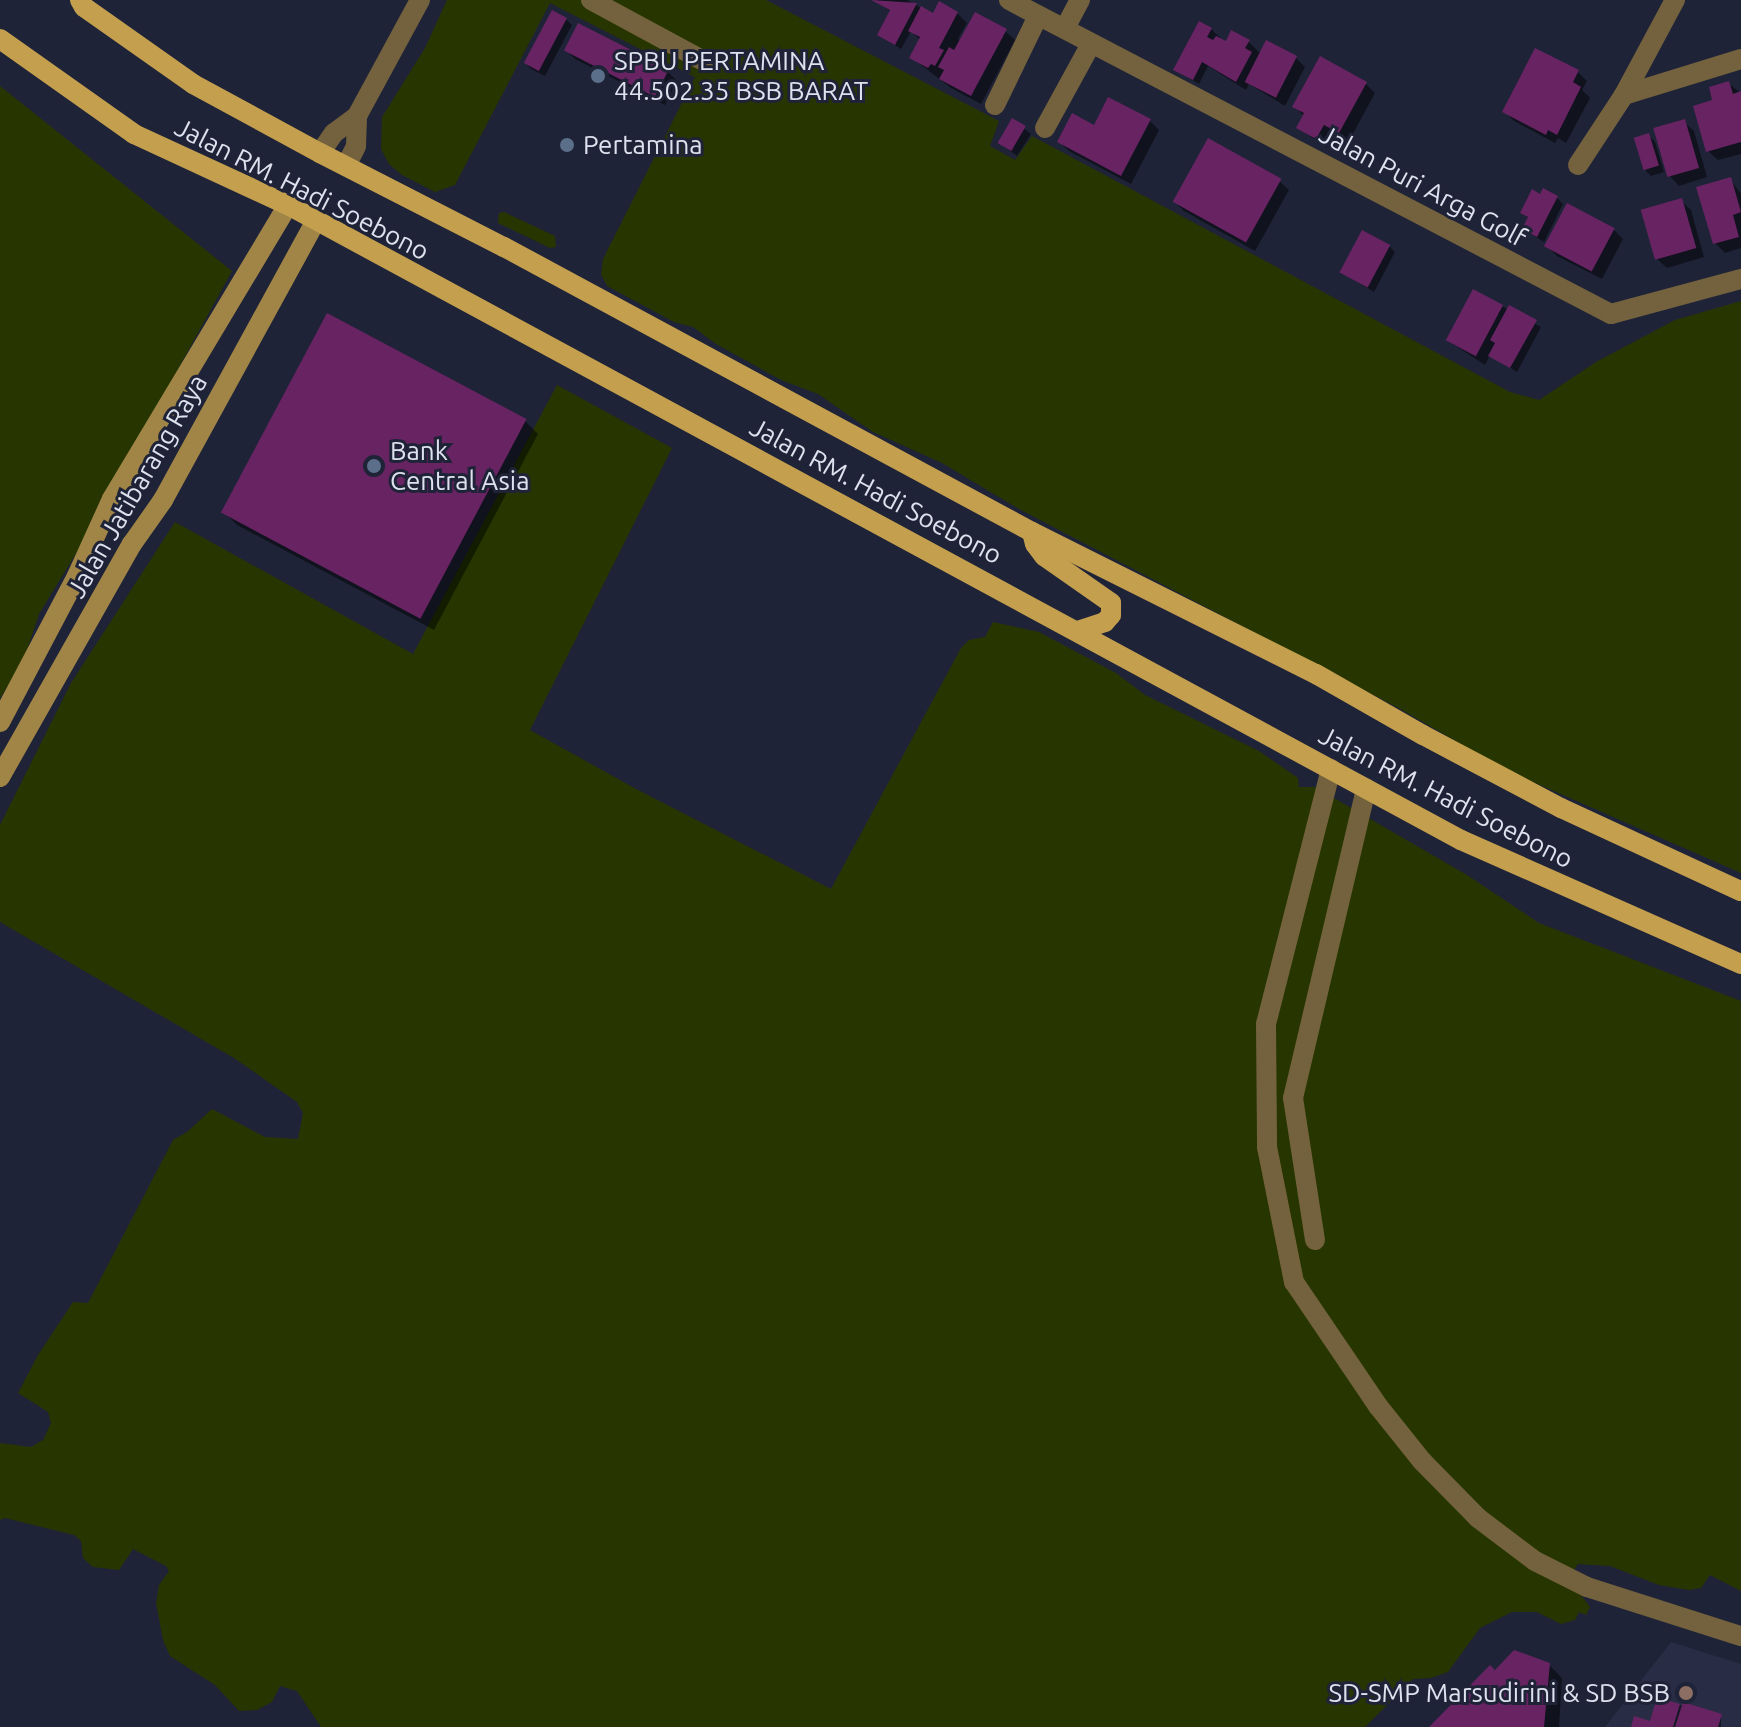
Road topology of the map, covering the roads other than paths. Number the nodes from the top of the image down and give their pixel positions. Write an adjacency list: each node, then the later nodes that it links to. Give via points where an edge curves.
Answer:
1 (420, 0): 15 (street)
2 (591, 0): 12 (street)
3 (1009, 0): 7 (street, Jalan Puri Arga Golf)
4 (1080, 0): 8 (street)
5 (1675, 0): 13 (street)
6 (80, 2): 17 (main road, Jalan RM. Hadi Soebono, via 193,84)
7 (1038, 16): 8 (street, Jalan Puri Arga Golf); 14 (street)
8 (1065, 28): 10 (street, Jalan Puri Arga Golf)
9 (0, 39): 20 (main road, Jalan RM. Hadi Soebono, via 134,134)
10 (1091, 44): 16 (street); 22 (street, Jalan Puri Arga Golf, via 1611,314)
11 (1741, 59): 13 (street)
12 (704, 61)
13 (1624, 95): 18 (street)
14 (995, 105)
15 (357, 116): 17 (street, via 334,133); 19 (street, via 356,146)
16 (1045, 128)
17 (320, 153): 19 (main road, Jalan RM. Hadi Soebono)
18 (1578, 165)
19 (346, 166): 24 (main road, Jalan RM. Hadi Soebono)
20 (288, 205): 21 (main road, Jalan RM. Hadi Soebono); 23 (street, Jalan Jatibarang Raya)
21 (316, 221): 25 (street, Jalan Jatibarang Raya, via 163,500); 26 (main road, Jalan RM. Hadi Soebono)
22 (1741, 279)
23 (97, 531): 25 (street); 27 (street, Jalan Jatibarang Raya)
24 (1032, 532): 26 (main road, via 1035,544 1061,571 1111,603 1105,622); 31 (main road, Jalan RM. Hadi Soebono, via 1316,674 1561,808)
25 (132, 544): 29 (street, Jalan Jatibarang Raya)
26 (1078, 631): 28 (main road, Jalan RM. Hadi Soebono)
27 (0, 722)
28 (1331, 769): 30 (main road, Jalan RM. Hadi Soebono); 34 (street, via 1266,1024)
29 (0, 777)
30 (1366, 788): 32 (main road, Jalan RM. Hadi Soebono, via 1499,858); 33 (street)
31 (1741, 891)
32 (1741, 964)
33 (1293, 1098): 34 (street); 35 (street)
34 (1267, 1147): 36 (street, via 1294,1282 1422,1461 1478,1518 1535,1561 1587,1587)
35 (1315, 1240)
36 (1741, 1636)

